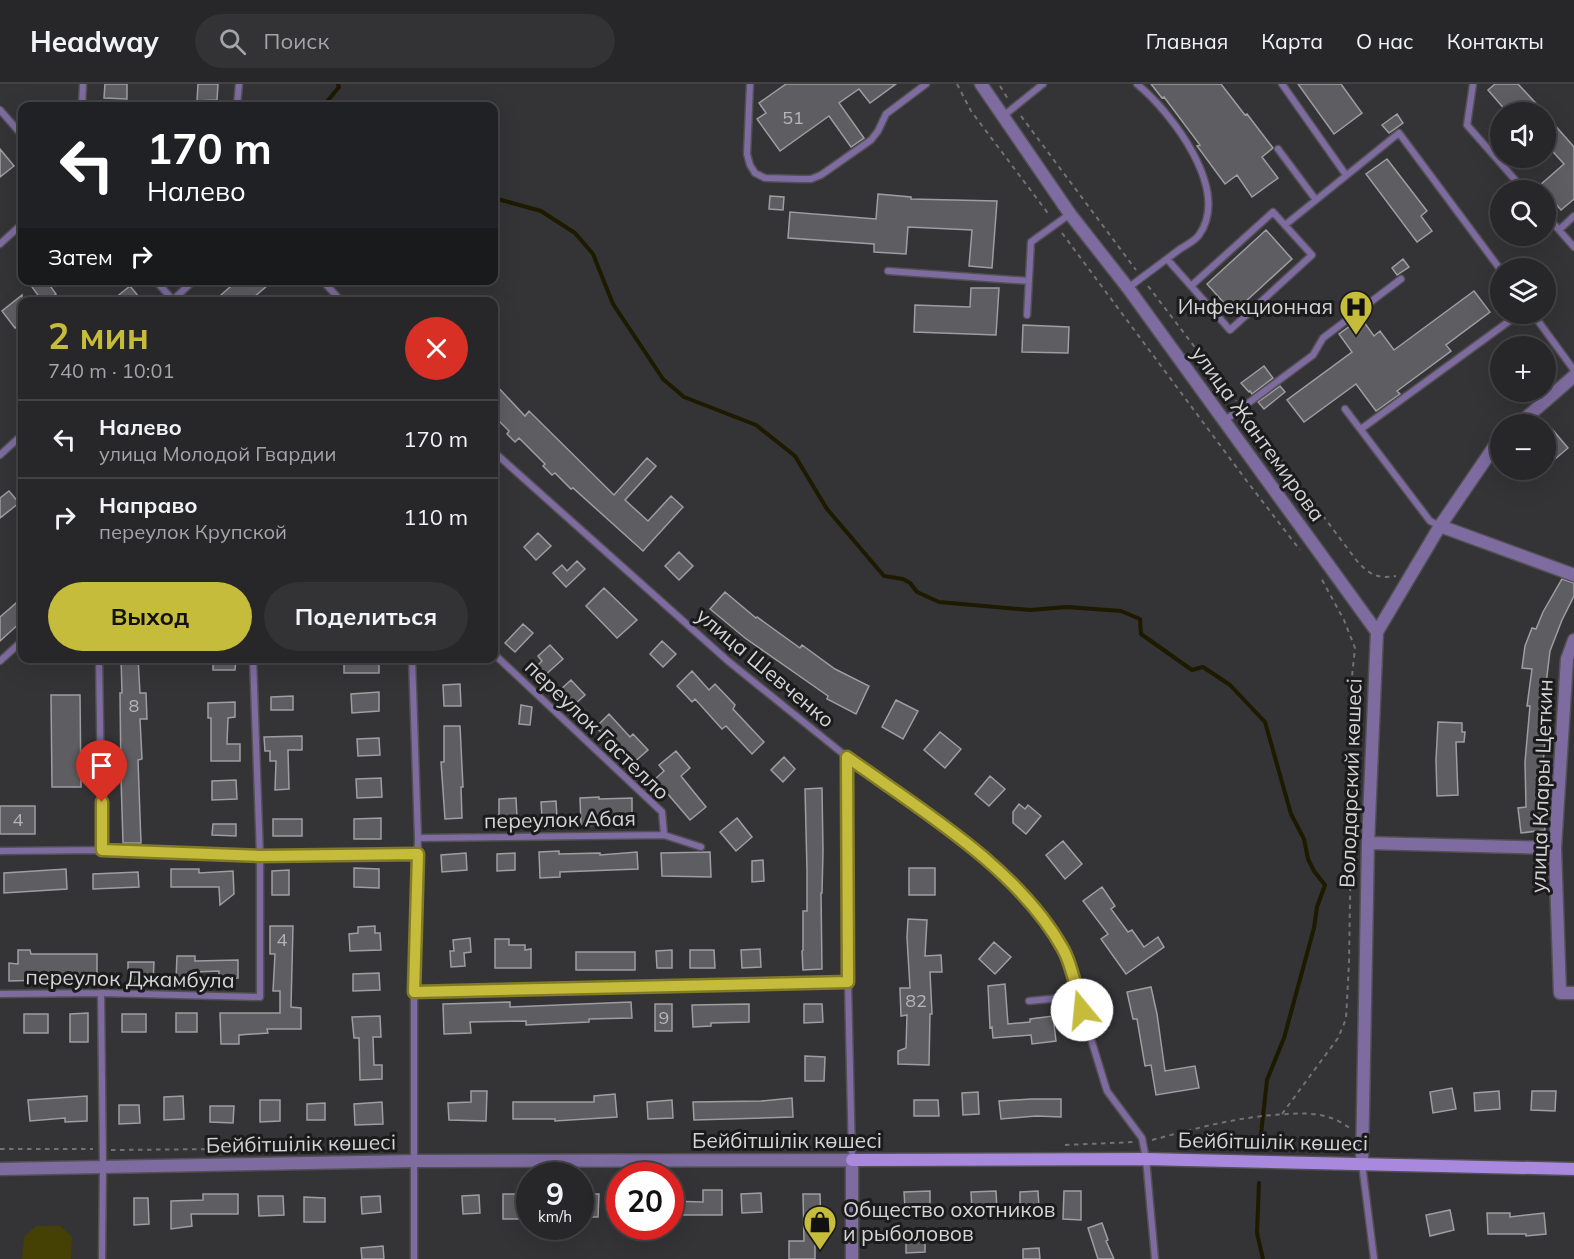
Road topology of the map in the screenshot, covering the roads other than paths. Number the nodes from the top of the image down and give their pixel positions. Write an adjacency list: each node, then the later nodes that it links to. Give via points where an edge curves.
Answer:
1 (83, 84): 10 (lane)
2 (239, 84): 11 (lane)
3 (750, 84): 4 (lane, via 750,165 765,178 799,179 821,175 871,140 886,114)
4 (926, 84)
5 (981, 84): 13 (street, улица Жантемирова)
6 (1043, 84): 13 (lane)
7 (1137, 84): 28 (lane, via 1157,100 1188,144 1204,178 1209,212 1198,236)
8 (1282, 84): 16 (lane)
9 (1473, 84): 17 (lane, via 1467,125)
10 (82, 102)
11 (237, 102)
12 (0, 110): 14 (lane)
13 (1002, 117): 19 (street, улица Жантемирова)
14 (18, 130)
15 (1278, 149): 18 (lane)
16 (1346, 175): 18 (lane); 27 (lane, via 1399,133)
17 (1515, 180)
18 (1316, 200): 21 (lane)
19 (1070, 214): 31 (lane, via 1030,242); 36 (street, улица Жантемирова)
20 (1574, 216): 24 (lane)
21 (1286, 225): 35 (lane, via 1273,212); 35 (lane, via 1312,255 1230,330)
22 (1556, 227): 24 (lane)
23 (18, 228): 25 (lane)
24 (1559, 230): 26 (lane)
25 (0, 244)
26 (1574, 247)
27 (1492, 258)
28 (1167, 260): 35 (lane); 36 (lane)
29 (888, 271): 31 (lane)
30 (1401, 279): 47 (lane, via 1323,338 1313,356)
31 (1029, 280): 40 (lane)
32 (159, 285): 37 (lane)
33 (189, 285): 38 (lane)
34 (327, 285): 39 (lane)
35 (1191, 286)
36 (1128, 288): 47 (street, улица Жантемирова)
37 (169, 297)
38 (176, 297)
39 (337, 297)
40 (1027, 315)
41 (1505, 324): 48 (lane)
42 (1540, 324): 43 (lane)
43 (1574, 370)
44 (1574, 376): 46 (street)
45 (1346, 409): 48 (lane)
46 (1530, 414)
47 (1224, 421): 55 (street, улица Жантемирова)
48 (1361, 429): 53 (lane, via 1430,521)
49 (18, 439): 51 (lane)
50 (1490, 453): 53 (street, Володарский көшесі)
51 (0, 455)
52 (498, 456): 63 (lane, улица Шевченко, via 728,661)
53 (1440, 526): 54 (street); 55 (street, Володарский көшесі)
54 (1574, 575)
55 (1377, 632): 66 (street, Володарский көшесі)
56 (1574, 640): 68 (street, улица Клары Цеткин, via 1567,659)
57 (18, 645): 59 (lane)
58 (498, 658): 64 (lane, переулок Гастелло, via 662,812)
59 (0, 661)
60 (99, 663): 69 (lane)
61 (253, 663): 72 (lane)
62 (412, 663): 65 (lane)
63 (847, 757): 73 (lane); 74 (lane, улица Шевченко, via 966,843 1030,901 1064,951)
64 (664, 835): 65 (lane, переулок Абая); 67 (lane, переулок Абая)
65 (418, 838): 71 (lane)
66 (1368, 843): 68 (street); 83 (street, Володарский көшесі)
67 (701, 847)
68 (1555, 848): 77 (street, улица Клары Цеткин, via 1560,993)
69 (102, 850): 70 (lane); 72 (lane)
70 (0, 851)
71 (418, 854): 72 (lane); 75 (lane)
72 (260, 856): 76 (lane, переулок Джамбула, via 260,997)
73 (848, 982): 75 (lane); 81 (lane)
74 (1076, 990): 79 (lane, via 1060,998); 80 (lane, улица Шевченко, via 1107,1091 1141,1135)
75 (414, 992): 82 (lane)
76 (101, 993): 78 (lane, переулок Джамбула); 84 (lane)
77 (1574, 993)
78 (0, 994)
79 (1029, 1001)
80 (1146, 1159): 81 (street, Бейбітшілік көшесі); 83 (street, Бейбітшілік көшесі); 90 (lane, улица Шевченко)
81 (852, 1160): 82 (street, Бейбітшілік көшесі); 89 (street)
82 (414, 1161): 84 (street, Бейбітшілік көшесі); 88 (lane)
83 (1362, 1163): 86 (street, Бейбітшілік көшесі); 91 (lane)
84 (103, 1168): 85 (street, Бейбітшілік көшесі); 87 (lane)
85 (0, 1169)
86 (1574, 1169)
87 (102, 1259)
88 (414, 1259)
89 (852, 1259)
90 (1155, 1259)
91 (1374, 1259)

